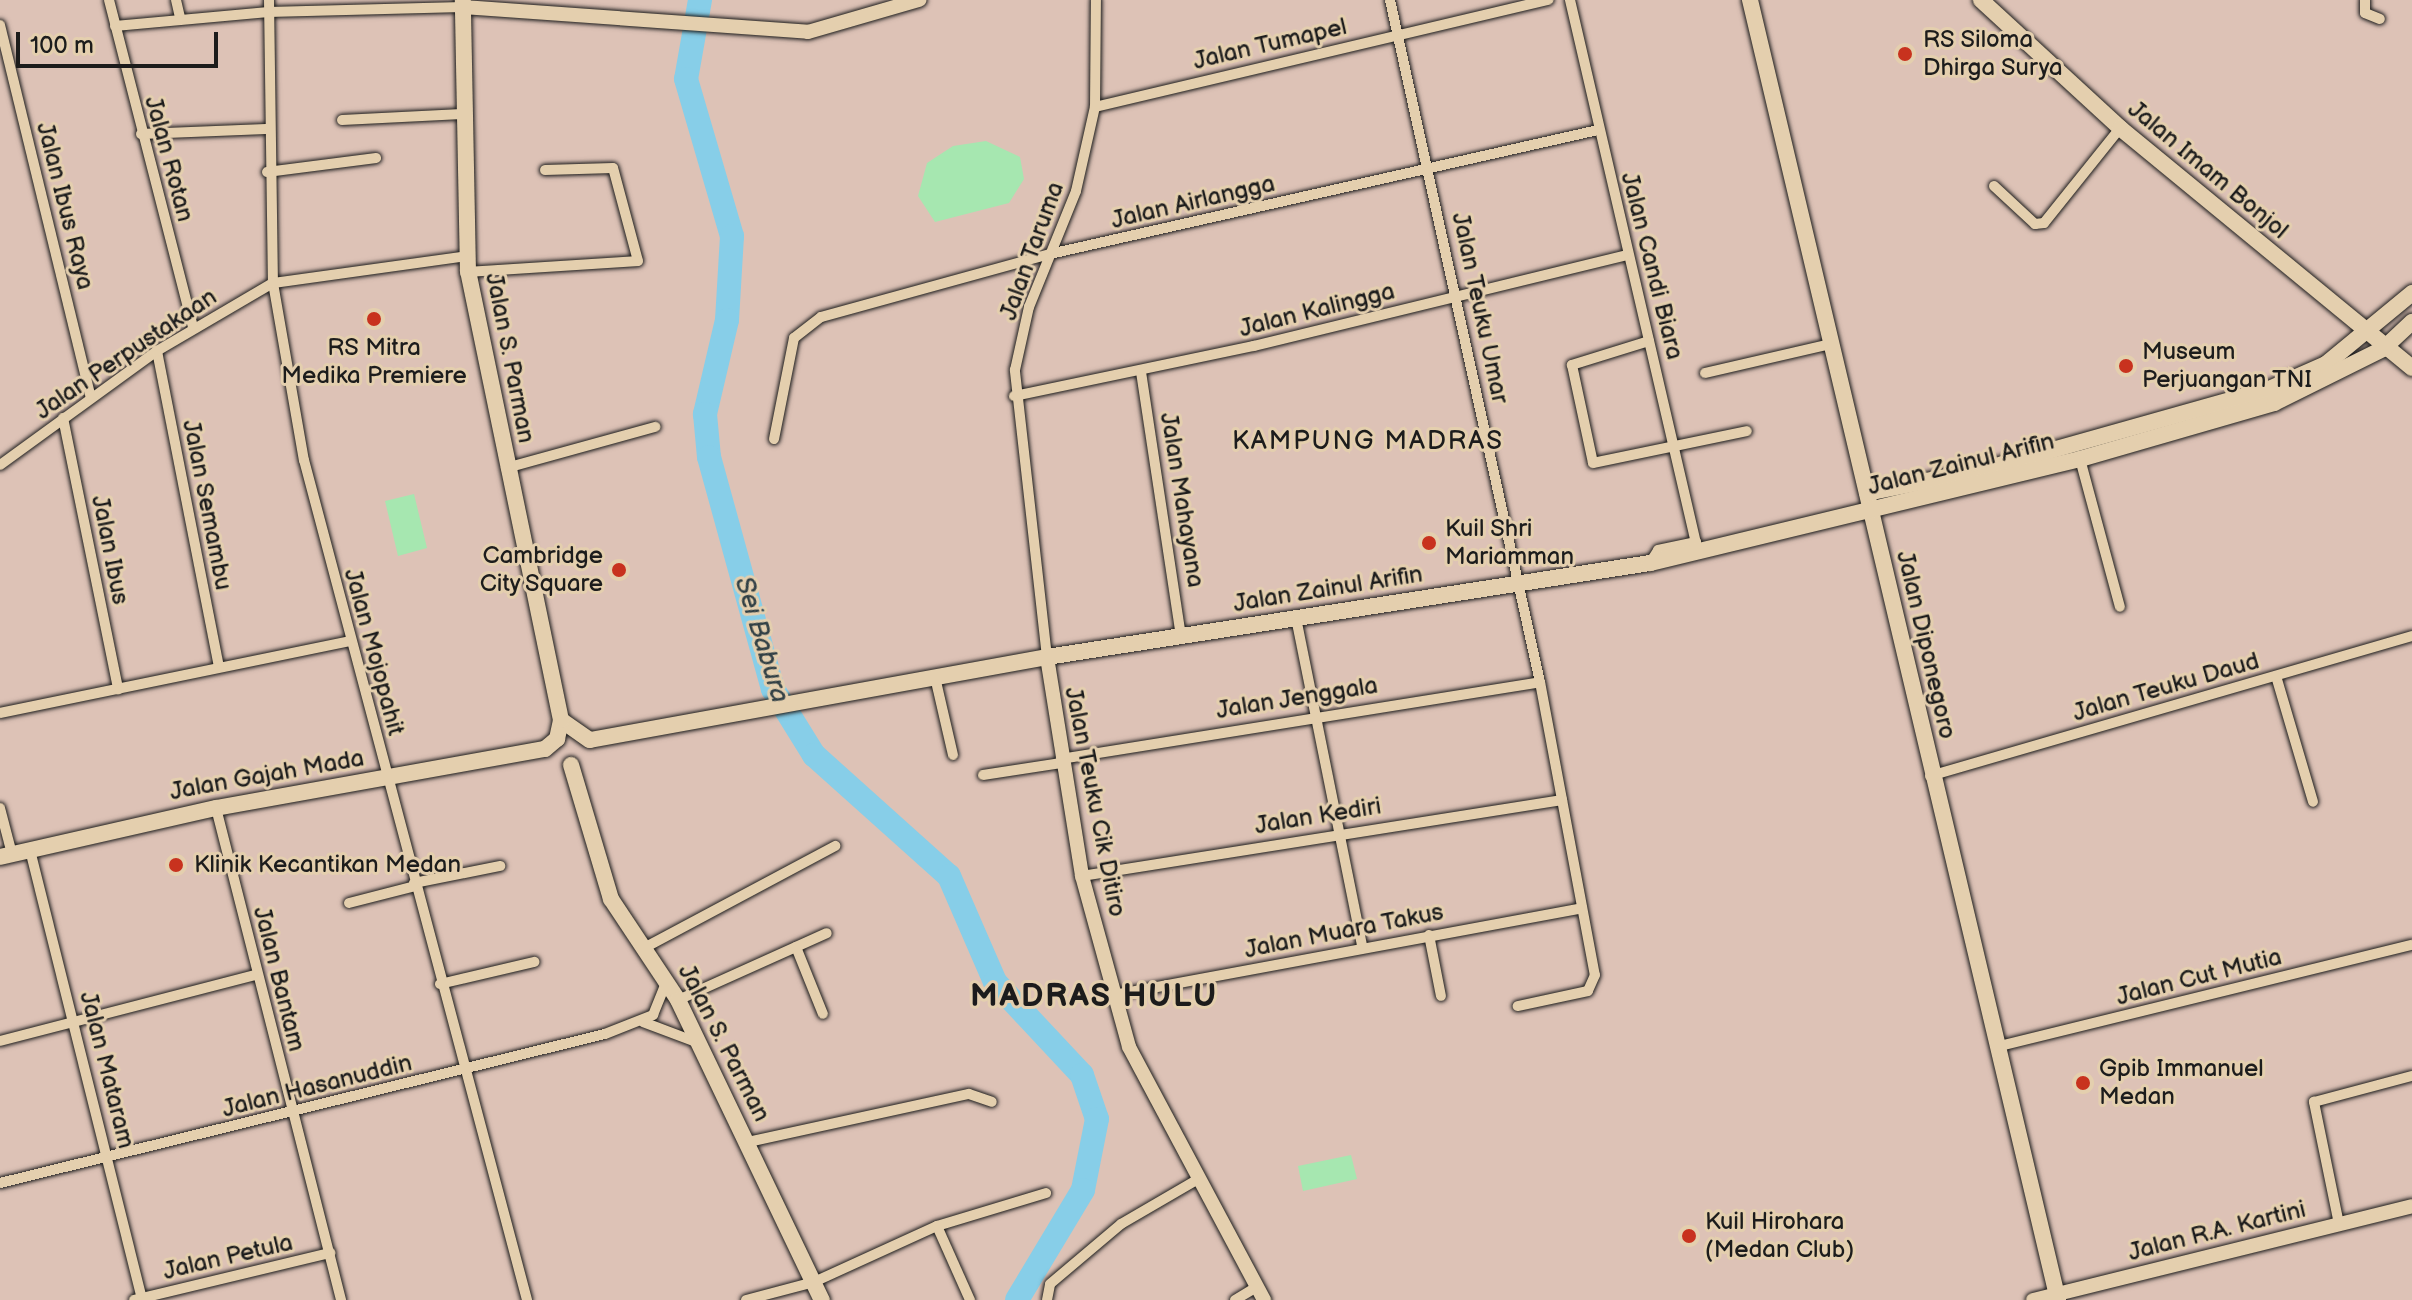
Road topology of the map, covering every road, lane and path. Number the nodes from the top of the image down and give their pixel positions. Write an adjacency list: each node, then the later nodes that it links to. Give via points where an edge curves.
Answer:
1 (109, 0): 16 (street, Jalan Rotan)
2 (176, 0): 13 (street)
3 (919, 0): 11 (street, via 808,32 677,26)
4 (1096, 0): 18 (street, Jalan Taruma)
5 (1390, 0): 17 (street, Jalan Teuku Umar)
6 (1549, 0): 17 (street, Jalan Tumapel)
7 (1570, 0): 23 (street, Jalan Candi Biara)
8 (1750, 0): 40 (main road, Jalan Diponegoro)
9 (1981, 0): 21 (main road, Jalan Imam Bonjol)
10 (2365, 0): 14 (street, via 2365,13)
11 (463, 3): 12 (street); 19 (main road, Jalan S. Parman)
12 (268, 6): 13 (street); 22 (street, Jalan Mojopahit)
13 (180, 17): 16 (street)
14 (2380, 19)
15 (0, 25): 47 (street, Jalan Ibus Raya)
16 (115, 26): 24 (street, Jalan Rotan)
17 (1398, 34): 18 (street, Jalan Tumapel); 26 (street, Jalan Teuku Umar)
18 (1095, 107): 30 (street, Jalan Taruma, via 1076,191)
19 (462, 114): 20 (street); 32 (main road, Jalan S. Parman)
20 (342, 120)
21 (2120, 128): 29 (street, via 2041,224); 38 (main road, Jalan Imam Bonjol)
22 (266, 129): 24 (street); 28 (street, Jalan Mojopahit)
23 (1598, 130): 26 (street, Jalan Airlangga); 31 (street, Jalan Candi Biara)
24 (141, 134): 37 (street, Jalan Rotan)
25 (376, 158): 28 (street)
26 (1429, 169): 30 (street, Jalan Airlangga); 35 (street, Jalan Teuku Umar)
27 (545, 170): 32 (street, Jalan Perpustakaan, via 613,168 637,262)
28 (267, 172): 33 (street, Jalan Mojopahit)
29 (1994, 186)
30 (1050, 254): 46 (street, Jalan Taruma, via 1029,307); 51 (street, Jalan Airlangga, via 821,317 801,330 783,370)
31 (1628, 255): 35 (street, Jalan Kalingga); 39 (street, Jalan Candi Biara)
32 (468, 264): 33 (street, Jalan Perpustakaan); 56 (main road, Jalan S. Parman)
33 (273, 283): 37 (street, Jalan Perpustakaan); 65 (street, Jalan Mojopahit, via 304,460)
34 (2412, 293): 38 (main road, Jalan Zainul Arifin)
35 (1459, 297): 44 (street, Jalan Kalingga); 60 (street, Jalan Teuku Umar)
36 (2412, 322): 41 (main road, Jalan Zainul Arifin)
37 (193, 328): 42 (street, Jalan Perpustakaan)
38 (2367, 335): 41 (main road, Jalan Imam Bonjol); 52 (main road, Jalan Zainul Arifin, via 2326,364 2269,389)
39 (1649, 341): 53 (street, Jalan Candi Biara); 53 (street, via 1572,365 1591,460)
40 (1831, 344): 45 (street); 57 (main road, Jalan Diponegoro)
41 (2383, 349): 43 (main road, Jalan Imam Bonjol); 52 (main road, Jalan Zainul Arifin, via 2274,403)
42 (157, 351): 47 (street, Jalan Perpustakaan); 67 (street, Jalan Semambu)
43 (2412, 368)
44 (1141, 372): 46 (street, Jalan Kalingga); 63 (street, Jalan Mahayana)
45 (1705, 373)
46 (1014, 396): 66 (street, Jalan Taruma)
47 (91, 397): 48 (street, Jalan Perpustakaan)
48 (63, 418): 55 (street, Jalan Perpustakaan); 71 (street, Jalan Ibus)
49 (655, 427): 56 (street)
50 (1747, 431): 53 (street)
51 (774, 439)
52 (2108, 443): 54 (main road, Jalan Zainul Arifin); 57 (main road, Jalan Zainul Arifin)
53 (1675, 448): 59 (street, Jalan Candi Biara)
54 (2080, 459): 58 (main road, Jalan Zainul Arifin); 61 (street)
55 (0, 465)
56 (506, 468): 74 (main road, Jalan S. Parman)
57 (1867, 493): 58 (main road, Jalan Diponegoro)
58 (1872, 512): 59 (main road, Jalan Zainul Arifin); 81 (main road, Jalan Diponegoro)
59 (1697, 547): 60 (main road, Jalan Zainul Arifin, via 1650,563)
60 (1517, 585): 62 (main road, Jalan Zainul Arifin); 70 (street, Jalan Teuku Umar)
61 (2120, 607)
62 (1296, 618): 63 (main road, Jalan Zainul Arifin); 73 (street)
63 (1181, 635): 66 (main road, Jalan Zainul Arifin)
64 (2412, 636): 68 (street, Jalan Teuku Daud)
65 (350, 641): 67 (street); 82 (street, Jalan Mojopahit)
66 (1047, 657): 69 (main road, Jalan Zainul Arifin); 78 (street, Jalan Teuku Cik Ditiro)
67 (219, 667): 71 (street)
68 (2276, 676): 81 (street, Jalan Teuku Daud); 84 (street)
69 (935, 677): 75 (main road, Jalan Zainul Arifin); 77 (street)
70 (1540, 682): 73 (street, Jalan Jenggala); 83 (street, Jalan Teuku Umar)
71 (118, 689): 72 (street)
72 (0, 713)
73 (1318, 713): 78 (street, Jalan Jenggala); 87 (street)
74 (561, 720): 75 (main road); 76 (main road)
75 (590, 740): 79 (main road)
76 (545, 749): 79 (main road); 82 (main road, Jalan Gajah Mada)
77 (953, 755)
78 (1061, 761): 80 (street, Jalan Jenggala); 92 (street, Jalan Teuku Cik Ditiro)
79 (571, 765): 101 (main road, Jalan S. Parman, via 611,899)
80 (983, 775)
81 (1930, 776): 115 (main road, Jalan Diponegoro)
82 (387, 778): 86 (main road, Jalan Gajah Mada); 93 (street, Jalan Mojopahit)
83 (1562, 800): 87 (street, Jalan Kediri); 95 (street, Jalan Teuku Umar)
84 (2313, 802)
85 (0, 808): 90 (street)
86 (216, 808): 89 (main road, Jalan Gajah Mada); 104 (street, Jalan Bantam)
87 (1339, 833): 92 (street, Jalan Kediri); 99 (street)
88 (835, 846): 101 (street)
89 (30, 850): 90 (main road, Jalan Gajah Mada); 111 (street, Jalan Mataram)
90 (6, 855)
91 (500, 866): 93 (street)
92 (1082, 876): 106 (street, Jalan Teuku Cik Ditiro)
93 (414, 884): 94 (street); 105 (street, Jalan Mojopahit)
94 (349, 903)
95 (1582, 908): 97 (street, Jalan Muara Takus); 109 (street, Jalan Teuku Umar, via 1595,975 1588,991)
96 (827, 933): 100 (street)
97 (1429, 935): 99 (street, Jalan Muara Takus); 107 (street)
98 (2412, 945): 115 (street, Jalan Cut Mutia)
99 (1362, 946): 106 (street, Jalan Muara Takus)
100 (796, 947): 108 (street); 110 (street)
101 (644, 948): 103 (main road, Jalan S. Parman)
102 (534, 962): 105 (street)
103 (663, 974): 108 (main road, Jalan S. Parman); 112 (street, via 666,998)
104 (256, 975): 111 (street); 119 (street, Jalan Bantam)
105 (440, 984): 116 (street, Jalan Mojopahit)
106 (1114, 995): 122 (street, Jalan Teuku Cik Ditiro, via 1129,1047)
107 (1441, 996)
108 (678, 1000): 114 (main road, Jalan S. Parman)
109 (1518, 1006)
110 (823, 1014)
111 (75, 1022): 113 (street); 121 (street, Jalan Mataram)
112 (643, 1022): 114 (street); 116 (street, Jalan Hasanuddin)
113 (0, 1041)
114 (701, 1046): 120 (main road, Jalan S. Parman)
115 (1996, 1047): 131 (main road, Jalan Diponegoro)
116 (464, 1069): 119 (street, Jalan Hasanuddin); 134 (street, Jalan Mojopahit)
117 (2412, 1076): 126 (street, via 2314,1102)
118 (992, 1102): 120 (street, via 969,1094)
119 (293, 1112): 121 (street, Jalan Hasanuddin); 128 (street, Jalan Bantam)
120 (748, 1142): 129 (main road, Jalan S. Parman)
121 (108, 1159): 123 (street, Jalan Hasanuddin); 132 (street, Jalan Mataram)
122 (1195, 1181): 130 (street, Jalan Teuku Cik Ditiro); 138 (street, via 1121,1224 1050,1284)
123 (0, 1183)
124 (1046, 1193): 127 (street)
125 (2412, 1206): 126 (street, Jalan R.A. Kartini)
126 (2339, 1224): 131 (street, Jalan R.A. Kartini)
127 (937, 1226): 129 (street); 137 (street)
128 (330, 1253): 132 (street, Jalan Petula); 133 (street, Jalan Bantam)
129 (814, 1282): 135 (street); 136 (main road, Jalan S. Parman)
130 (1260, 1294): 139 (street)
131 (2057, 1297): 140 (street, Jalan R.A. Kartini)
132 (139, 1299)
133 (341, 1300)
134 (527, 1300)
135 (746, 1300)
136 (822, 1300)
137 (970, 1300)
138 (1047, 1300)
139 (1235, 1300)
140 (2033, 1300)

